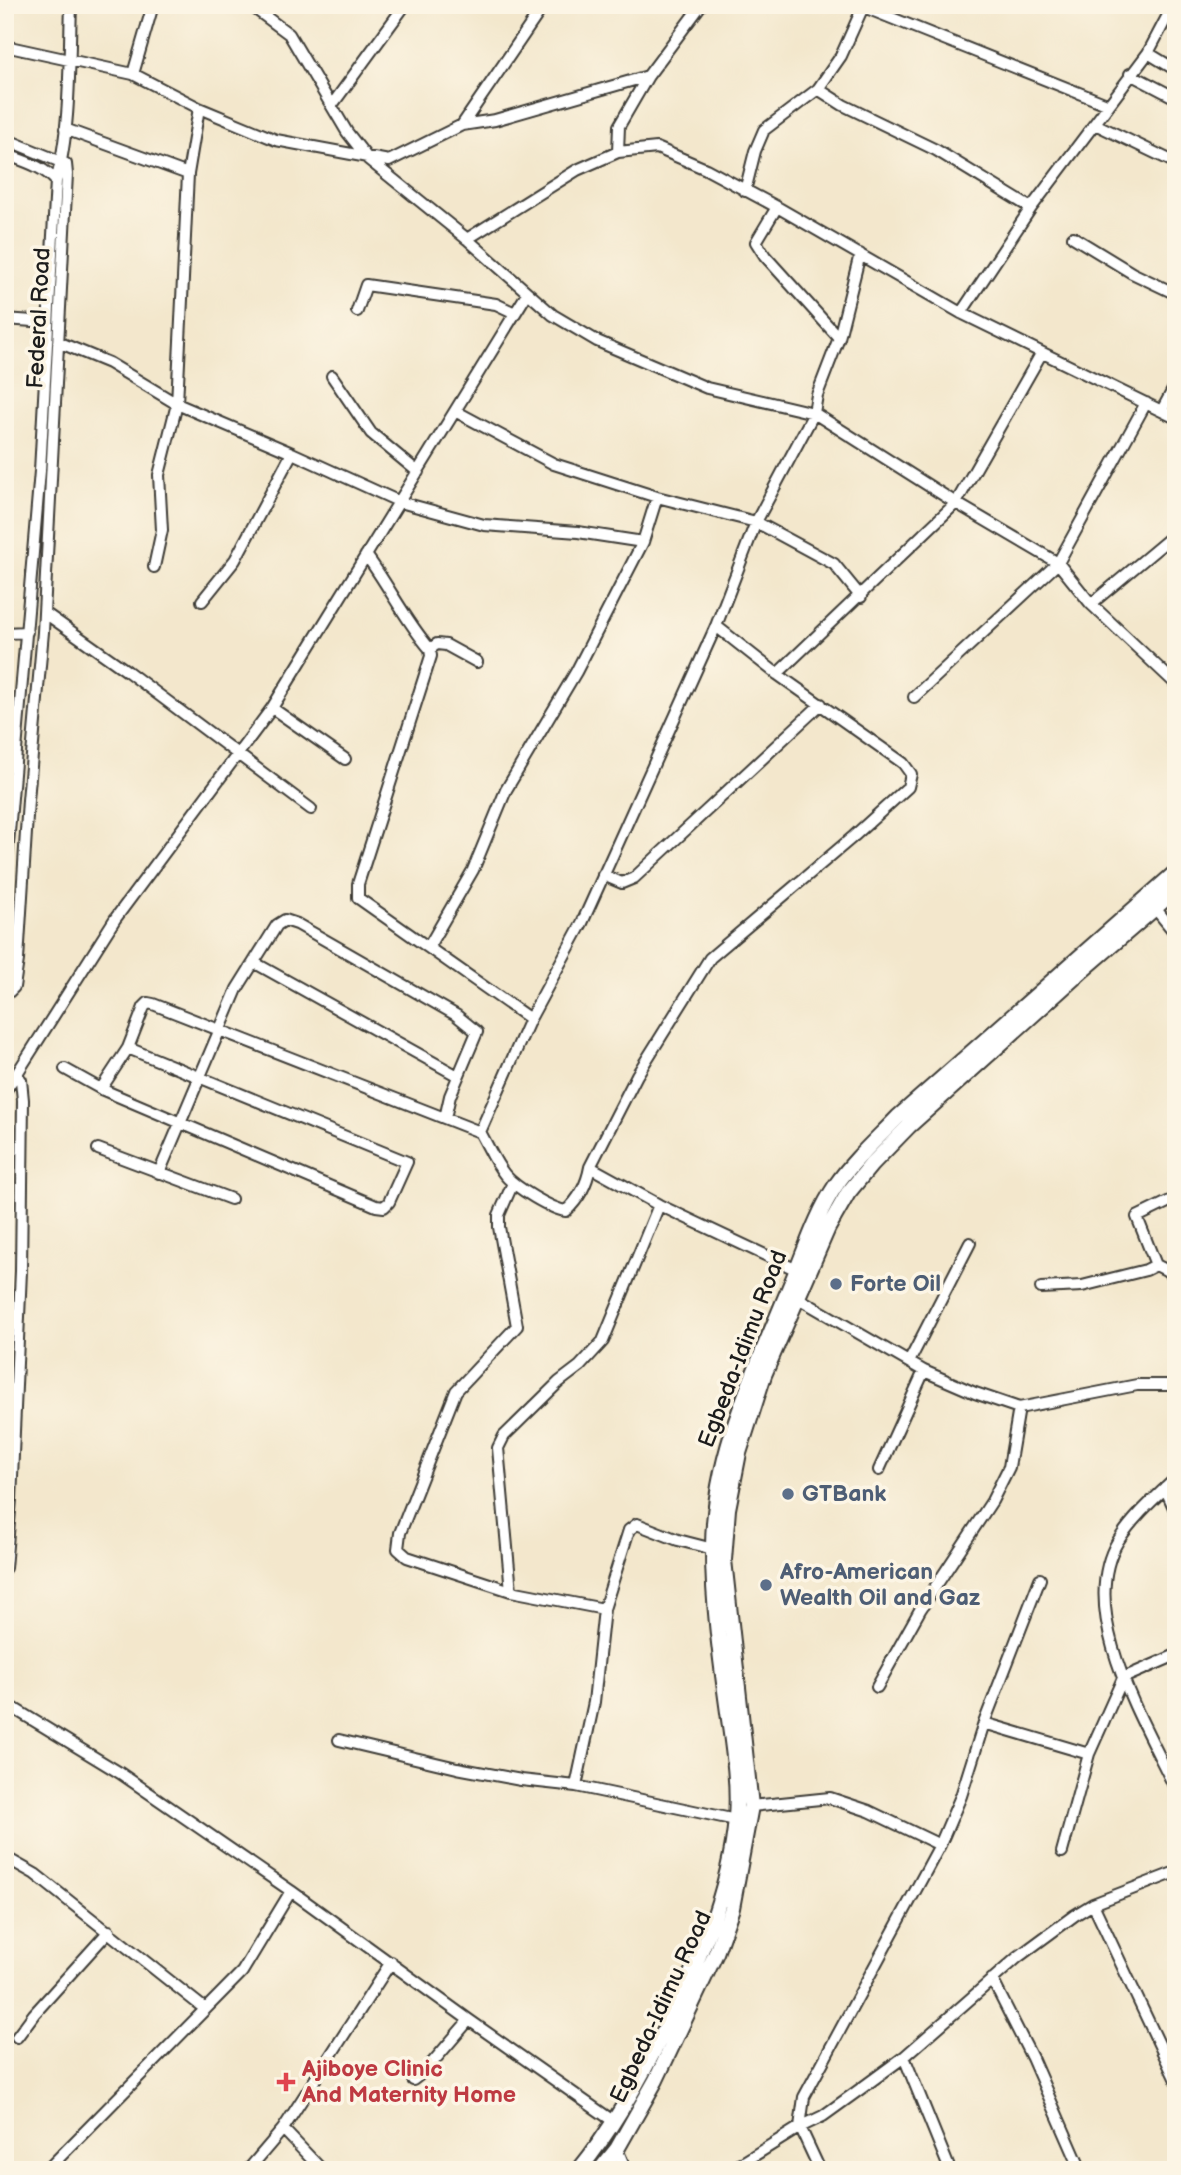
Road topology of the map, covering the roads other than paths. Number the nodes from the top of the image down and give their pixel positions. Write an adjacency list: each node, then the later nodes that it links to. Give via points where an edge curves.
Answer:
1 (71, 5): 12 (street)
2 (153, 5): 14 (street)
3 (250, 5): 20 (street, via 289,34)
4 (388, 5): 9 (street)
5 (544, 5): 23 (street)
6 (701, 5): 16 (street)
7 (1166, 5): 11 (street, via 1168,15)
8 (861, 6): 17 (street, via 841,56); 19 (street)
9 (402, 9): 20 (street)
10 (5, 46): 12 (street)
11 (1148, 53): 13 (street); 15 (street)
12 (69, 60): 14 (street); 24 (street)
13 (1176, 71)
14 (132, 74): 21 (street)
15 (1130, 74): 18 (street); 19 (street)
16 (648, 76): 23 (street, via 495,120); 26 (street, via 619,126)
17 (818, 89): 33 (street, via 764,131); 35 (street, via 936,150)
18 (1176, 98)
19 (1109, 104): 22 (street)
20 (332, 105): 28 (street)
21 (199, 108): 28 (street, via 276,140); 31 (street)
22 (1095, 124): 30 (street); 35 (street)
23 (462, 125): 28 (street, via 389,161)
24 (65, 129): 29 (street); 31 (street)
25 (5, 139): 29 (street)
26 (618, 152): 33 (street, via 657,148); 37 (street, via 577,170)
27 (5, 154): 32 (street, via 38,167)
28 (368, 159): 37 (street)
29 (61, 163): 32 (street, Federal Road); 47 (street, Federal Road, via 66,164 67,174)
30 (1176, 163)
31 (188, 174): 52 (street)
32 (56, 181): 45 (street, Federal Road)
33 (745, 191): 34 (street)
34 (777, 207): 38 (street); 46 (street, via 757,242)
35 (1031, 208): 43 (street)
36 (1073, 237): 40 (street)
37 (467, 239): 39 (street)
38 (860, 254): 43 (street); 46 (street)
39 (527, 294): 42 (street); 55 (street, via 597,341 707,388)
40 (1176, 294)
41 (357, 311): 42 (street, via 366,285 496,304)
42 (516, 313): 54 (street)
43 (961, 313): 48 (street)
44 (5, 319): 45 (street)
45 (47, 322): 73 (street, Federal Road)
46 (839, 338): 55 (street)
47 (58, 342): 52 (street, via 109,363); 71 (street, Federal Road)
48 (1041, 354): 51 (street); 61 (street)
49 (332, 376): 58 (street, via 371,433)
50 (1176, 384): 53 (street)
51 (1146, 403): 53 (street); 66 (street)
52 (177, 404): 57 (street); 67 (street, via 159,475 162,530)
53 (1162, 410): 56 (street)
54 (455, 411): 58 (street); 59 (street, via 554,464)
55 (814, 413): 61 (street); 62 (street)
56 (1176, 418)
57 (292, 453): 60 (street); 69 (street, via 235,560)
58 (418, 472): 60 (street)
59 (657, 497): 62 (street); 64 (street)
60 (400, 502): 64 (street, via 484,526); 65 (street)
61 (956, 503): 66 (street); 68 (street)
62 (755, 522): 68 (street, via 834,564); 72 (street)
63 (1176, 533): 70 (street)
64 (643, 542): 93 (street, via 576,672 506,790 473,870)
65 (366, 555): 75 (street); 81 (street)
66 (1058, 563): 70 (street); 79 (street)
67 (154, 567)
68 (861, 597): 77 (street)
69 (202, 601)
70 (1091, 604): 78 (street)
71 (45, 613): 82 (street); 86 (street, Federal Road)
72 (716, 626): 77 (street); 88 (street)
73 (27, 632): 74 (street); 85 (street, Federal Road)
74 (5, 633)
75 (430, 649): 76 (street, via 446,645); 93 (street, via 428,669 358,884 358,898)
76 (477, 662)
77 (777, 674): 80 (street)
78 (1176, 684)
79 (914, 697)
80 (821, 704): 88 (street, via 634,877 622,883); 109 (street, via 903,762 912,774 908,787 709,958 637,1075)
81 (272, 708): 82 (street); 83 (street)
82 (238, 756): 84 (street); 100 (street, via 116,919)
83 (345, 759)
84 (312, 809)
85 (9, 838): 86 (street); 89 (street, Federal Road)
86 (26, 839): 95 (street, Federal Road, via 18,960 14,987)
87 (1176, 872): 117 (main road, Egbeda-Idimu Road, via 865,1150 836,1185)
88 (603, 875): 96 (street)
89 (5, 879)
90 (1176, 890): 91 (main road, Egbeda-Idimu Road)
91 (1156, 908): 92 (street); 120 (main road, Egbeda-Idimu Road, via 908,1126 871,1164 828,1228)
92 (1176, 934)
93 (429, 946): 96 (street)
94 (255, 963): 97 (street, via 237,989); 101 (street); 101 (street, via 277,925 285,920 297,924 477,1032)
95 (5, 996)
96 (530, 1019): 107 (street)
97 (220, 1032): 98 (street, via 148,1003); 102 (street); 105 (street)
98 (128, 1048): 102 (street); 103 (street)
99 (65, 1069): 103 (street)
100 (16, 1075): 104 (street); 128 (street, via 21,1080 24,1117)
101 (458, 1076): 105 (street)
102 (200, 1077): 106 (street); 106 (street, via 407,1162 389,1202 376,1206)
103 (101, 1089): 106 (street)
104 (5, 1091)
105 (445, 1118): 107 (street)
106 (179, 1123): 110 (street)
107 (480, 1132): 111 (street)
108 (99, 1149): 110 (street)
109 (590, 1167): 111 (street, via 575,1203 566,1211); 114 (street)
110 (159, 1173): 113 (street)
111 (513, 1183): 133 (street, via 499,1227 517,1326 456,1391 400,1533 398,1549 408,1557)
112 (1176, 1198): 116 (street, via 1137,1217)
113 (230, 1199)
114 (659, 1205): 117 (street); 133 (street, via 603,1341 504,1436 498,1448)
115 (970, 1244): 121 (street)
116 (1156, 1265): 118 (street); 119 (street, via 1082,1286)
117 (797, 1270): 130 (main road, Egbeda-Idimu Road, via 731,1434 720,1476)
118 (1176, 1278)
119 (1041, 1289)
120 (798, 1298): 121 (street); 137 (main road, Egbeda-Idimu Road, via 764,1375 739,1453 728,1509 724,1560)
121 (909, 1362): 122 (street)
122 (924, 1371): 124 (street); 125 (street)
123 (1176, 1385): 124 (street, via 1136,1385)
124 (1019, 1408): 138 (street, via 1009,1467 992,1502 920,1610)
125 (879, 1470)
126 (1176, 1478): 127 (street)
127 (1165, 1488): 129 (street); 136 (street, via 1118,1541 1105,1571 1108,1632)
128 (8, 1499): 131 (street)
129 (1176, 1512)
130 (713, 1549): 134 (street, via 632,1526); 137 (main road, Egbeda-Idimu Road)
131 (5, 1568)
132 (1040, 1579): 140 (street)
133 (510, 1591): 134 (street)
134 (604, 1609): 143 (street, via 594,1703)
135 (1176, 1655): 136 (street)
136 (1123, 1678): 142 (street); 144 (street)
137 (732, 1687): 145 (main road, Egbeda-Idimu Road); 146 (main road, Egbeda-Idimu Road)
138 (877, 1687)
139 (5, 1703): 151 (street, via 114,1768)
140 (984, 1723): 142 (street); 147 (street)
141 (339, 1740): 143 (street, via 457,1768)
142 (1089, 1754): 148 (street)
143 (576, 1786): 146 (street)
144 (1176, 1790)
145 (751, 1806): 147 (street, via 830,1798); 160 (main road, Egbeda-Idimu Road, via 732,1908 716,1954)
146 (736, 1820): 160 (main road, Egbeda-Idimu Road, via 729,1869 706,1940)
147 (940, 1845): 164 (street, via 804,2097)
148 (1062, 1852)
149 (5, 1857): 153 (street, via 35,1874)
150 (1176, 1872): 152 (street)
151 (291, 1891): 154 (street); 156 (street, via 242,1972)
152 (1093, 1904): 155 (street); 162 (street)
153 (109, 1931): 156 (street); 158 (street)
154 (391, 1962): 157 (street); 165 (street)
155 (992, 1979): 159 (street); 176 (street)
156 (205, 2009): 167 (street)
157 (469, 2020): 161 (street); 163 (street)
158 (17, 2037)
159 (904, 2057): 164 (street, via 823,2116); 175 (street)
160 (649, 2077): 163 (main road, Egbeda-Idimu Road); 166 (main road, Egbeda-Idimu Road)
161 (413, 2080)
162 (1176, 2080)
163 (613, 2121): 170 (main road, Egbeda-Idimu Road)
164 (800, 2127): 173 (street); 174 (street)
165 (283, 2129): 168 (street); 169 (street)
166 (617, 2149): 171 (main road, Egbeda-Idimu Road); 172 (street)
167 (47, 2170)
168 (248, 2170)
169 (322, 2170)
170 (579, 2170)
171 (600, 2170)
172 (626, 2170)
173 (731, 2170)
174 (820, 2170)
175 (950, 2170)
176 (1081, 2170)

